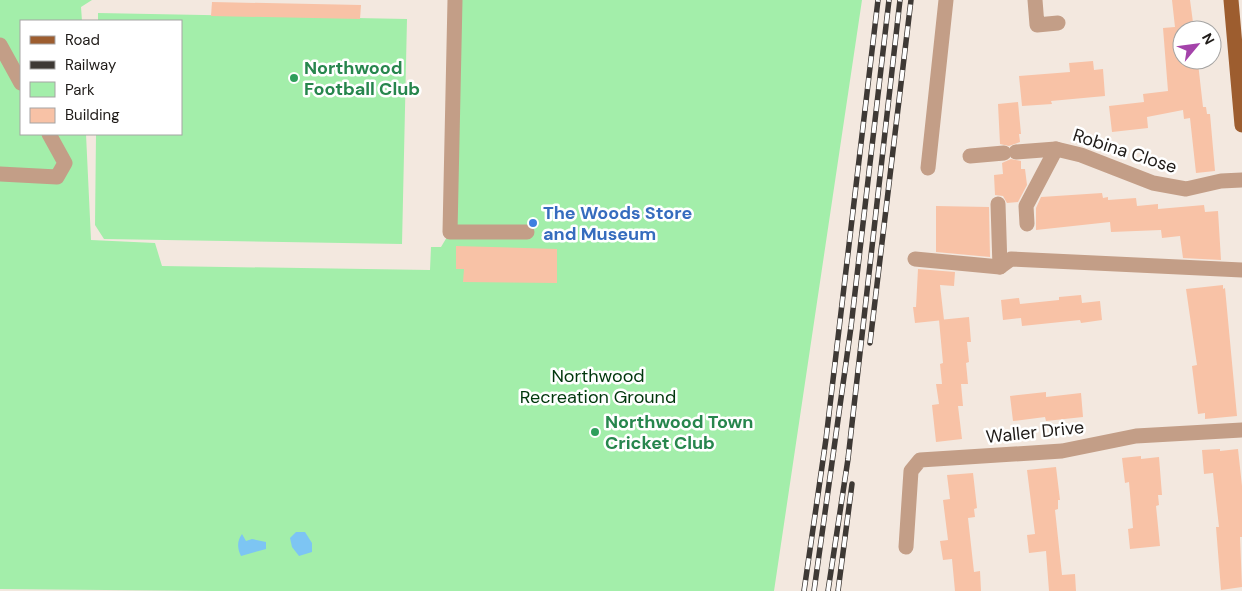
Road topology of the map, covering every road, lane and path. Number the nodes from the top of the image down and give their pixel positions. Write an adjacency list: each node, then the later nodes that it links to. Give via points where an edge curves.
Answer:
1 (455, 0): 18 (street, via 450,232)
2 (946, 0): 13 (street)
3 (1035, 0): 5 (street, via 1037,25)
4 (1231, 0): 7 (main road)
5 (1058, 23)
6 (0, 45): 8 (street)
7 (1238, 46): 9 (main road)
8 (20, 81)
9 (1242, 126)
10 (50, 135): 14 (street, via 65,163 57,177)
11 (1056, 149): 12 (street, Robina Close); 15 (street, Robina Close, via 1081,155 1153,183 1186,189); 17 (street, via 1026,206)
12 (970, 156)
13 (928, 168)
14 (0, 174)
15 (1242, 180)
16 (998, 204): 20 (street)
17 (1027, 224)
18 (527, 232)
19 (915, 260): 20 (street)
20 (1000, 266): 21 (street, via 1012,259)
21 (1242, 270)
22 (1242, 430): 23 (street, Waller Drive, via 1123,438 1062,451 920,460 911,470)
23 (906, 547)

